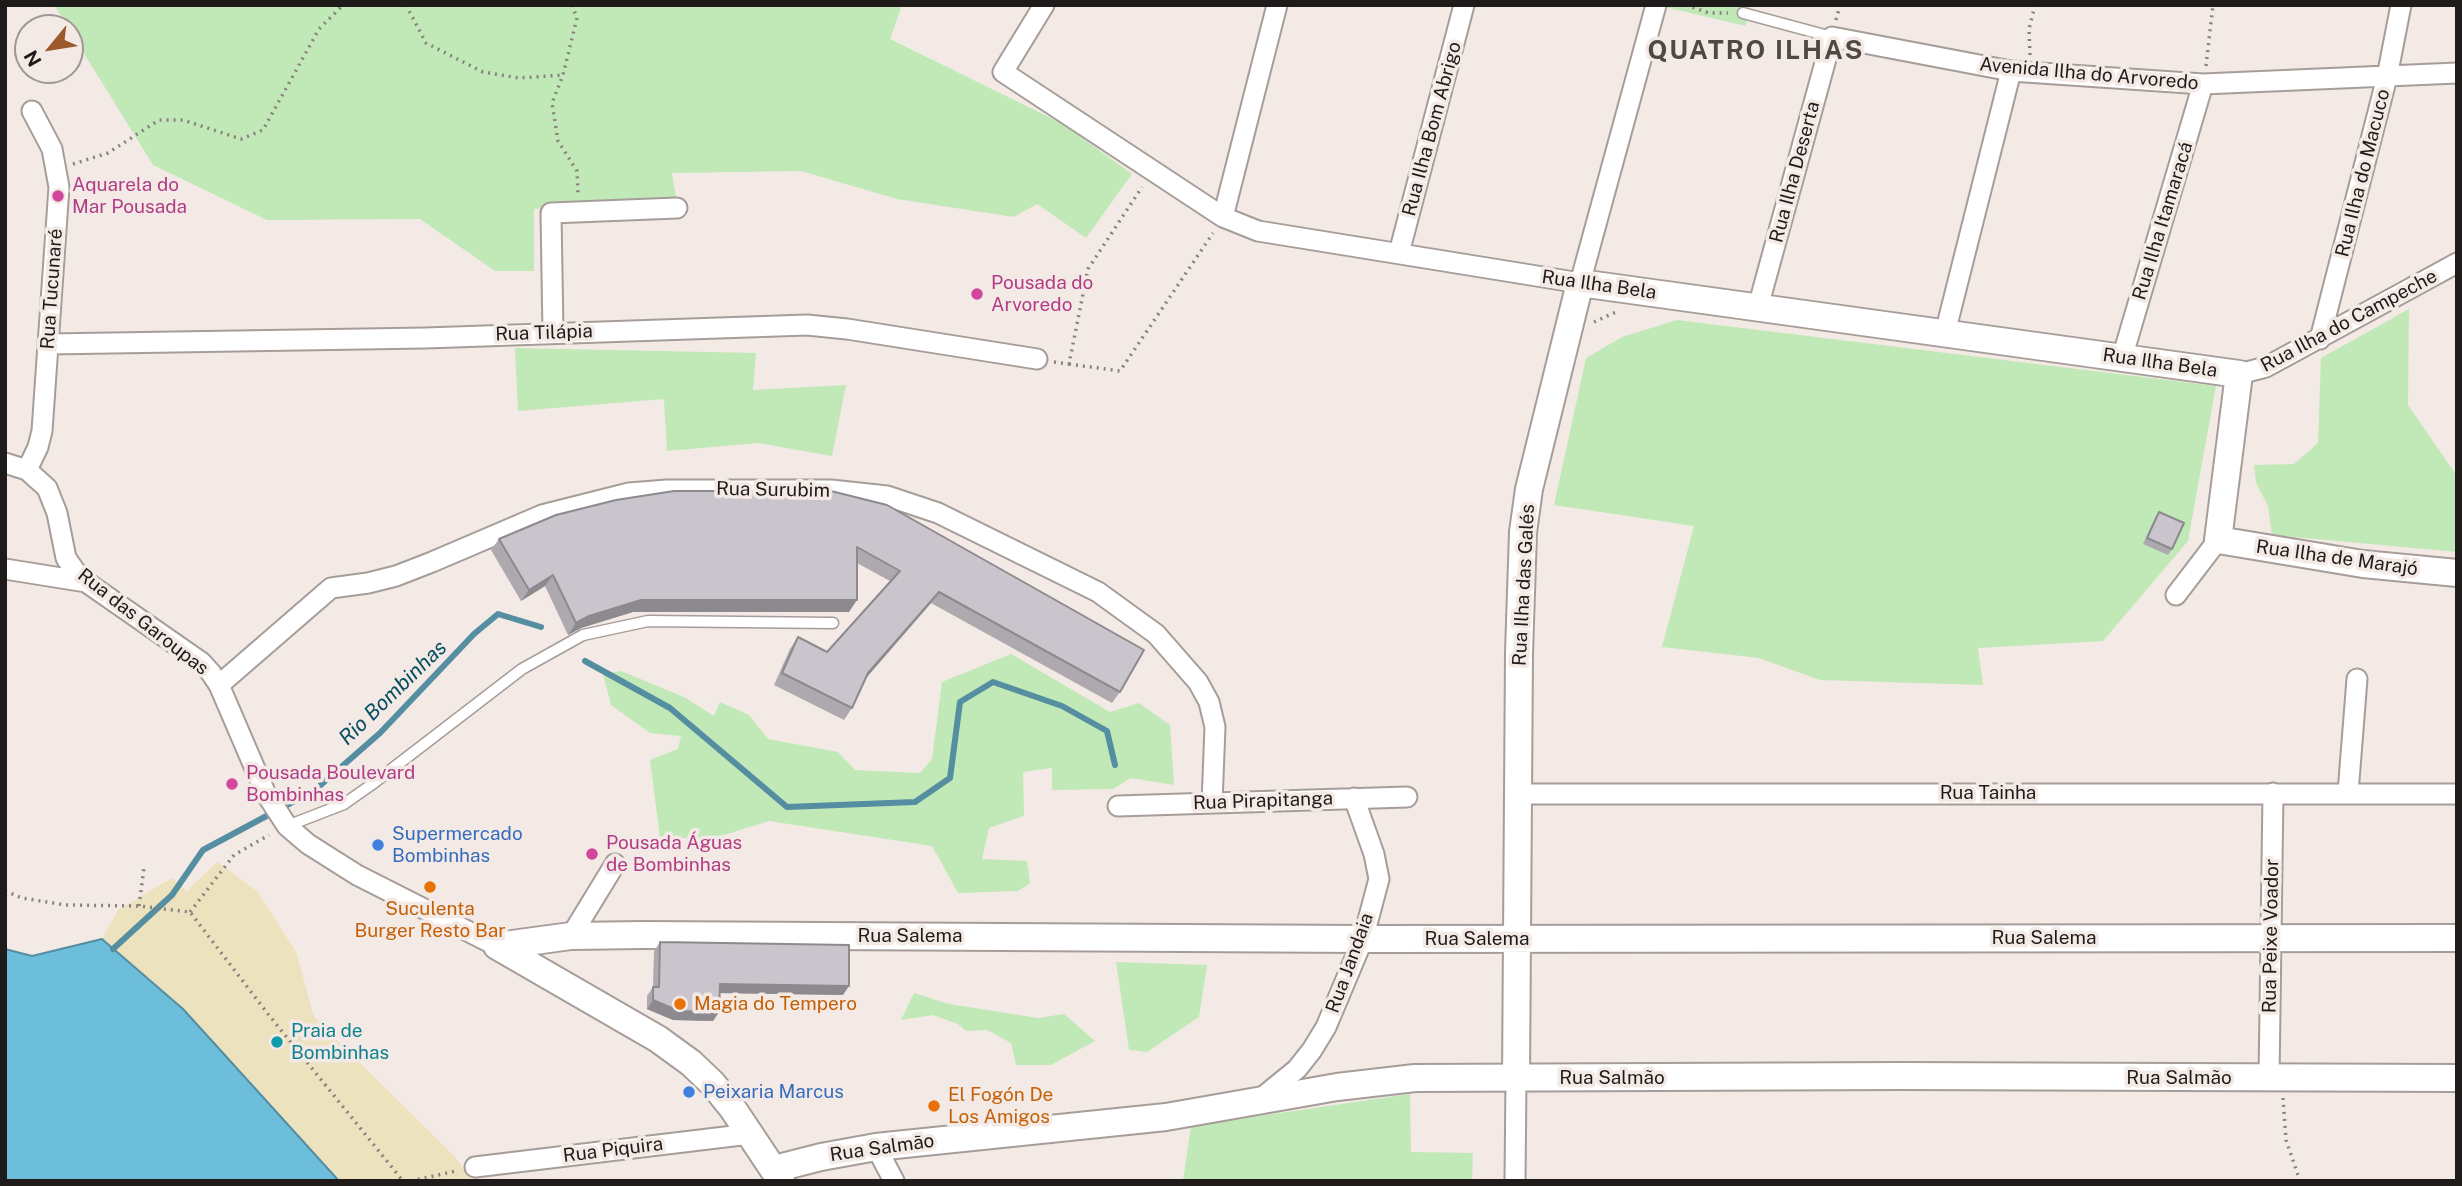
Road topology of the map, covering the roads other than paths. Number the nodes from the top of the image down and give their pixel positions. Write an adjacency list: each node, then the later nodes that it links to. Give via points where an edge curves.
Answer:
1 (1044, 5): 14 (street, Rua Ilha Bela, via 1003,72)
2 (1277, 5): 14 (street)
3 (1464, 5): 15 (street, Rua Ilha Bom Abrigo)
4 (1656, 5): 17 (street, Rua Ilha das Galés)
5 (2401, 5): 10 (street, Rua Ilha do Macuco)
6 (1744, 13): 7 (lane, Avenida Ilha do Arvoredo)
7 (1832, 37): 8 (street, Avenida Ilha do Arvoredo); 18 (street, Rua Ilha Deserta)
8 (2011, 71): 11 (street, Avenida Ilha do Arvoredo); 20 (street)
9 (2457, 72): 10 (street, Avenida Ilha do Arvoredo)
10 (2387, 77): 11 (street, Avenida Ilha do Arvoredo); 21 (street, Rua Ilha do Macuco)
11 (2203, 84): 23 (street, Rua Ilha Itamaracá)
12 (33, 111): 22 (street, Rua Tucunaré, via 52,149 59,187)
13 (677, 208): 19 (street, via 551,213)
14 (1223, 217): 15 (street, Rua Ilha Bela, via 1258,231)
15 (1399, 253): 17 (street, Rua Ilha Bela)
16 (2457, 262): 21 (street, Rua Ilha do Campeche)
17 (1580, 283): 18 (main road, Rua Ilha Bela); 38 (main road, Rua Ilha das Galés, via 1529,489 1523,532)
18 (1758, 307): 20 (main road, Rua Ilha Bela)
19 (553, 333): 22 (street, Rua Tilápia); 24 (street, Rua Tilápia, via 807,325)
20 (1945, 333): 23 (main road, Rua Ilha Bela)
21 (2320, 339): 25 (street, Rua Ilha do Campeche, via 2266,367)
22 (49, 344): 27 (street, Rua Tucunaré, via 42,431)
23 (2122, 358): 25 (main road, Rua Ilha Bela)
24 (1037, 359)
25 (2239, 374): 28 (main road)
26 (5, 463): 27 (street)
27 (27, 470): 31 (street, Rua das Garoupas, via 47,488 66,558)
28 (2218, 540): 30 (main road, Rua Ilha de Marajó); 32 (street)
29 (5, 569): 31 (street)
30 (2457, 573)
31 (86, 582): 35 (street, Rua das Garoupas, via 201,662)
32 (2176, 595)
33 (833, 623): 44 (lane, via 648,621 583,635 522,669 344,804)
34 (2357, 679): 37 (street)
35 (219, 685): 42 (street, Rua Surubim, via 331,588 396,576 542,514 629,493 667,490 831,490 887,496 938,513 1098,592 1156,634 1198,682 1209,702 1215,727); 44 (street, Rua das Garoupas, via 270,801)
36 (2273, 793): 37 (street, Rua Tainha); 38 (street, Rua Tainha); 48 (street, Rua Peixe Voador)
37 (2348, 793): 39 (street, Rua Tainha)
38 (1519, 794): 47 (main road, Rua Ilha das Galés)
39 (2457, 794)
40 (1407, 797): 41 (street, Rua Pirapitanga)
41 (1354, 798): 42 (street, Rua Pirapitanga); 50 (street, Rua Jandaia, via 1379,879)
42 (1212, 803): 43 (street, Rua Pirapitanga)
43 (1118, 806)
44 (286, 824): 51 (street, Rua das Garoupas, via 357,875)
45 (615, 864): 46 (street)
46 (571, 936): 50 (main road, Rua Salema); 51 (main road, Rua Salema)
47 (1518, 938): 48 (main road, Rua Salema); 50 (main road, Rua Salema); 52 (main road, Rua Ilha das Galés)
48 (2271, 938): 49 (main road, Rua Salema); 54 (street, Rua Peixe Voador)
49 (2457, 938)
50 (1363, 939): 55 (street, Rua Jandaia, via 1312,1050 1297,1069)
51 (497, 946): 56 (main road, via 691,1063)
52 (1517, 1078): 54 (main road, Rua Salmão); 55 (main road, Rua Salmão, via 1415,1078); 61 (street, Rua Ilha das Galés)
53 (2457, 1078): 54 (main road, Rua Salmão)
54 (2276, 1079)
55 (1256, 1102): 57 (main road, Rua Salmão, via 1166,1117)
56 (750, 1134): 58 (street, Rua Piquira); 59 (main road)
57 (876, 1147): 59 (main road, Rua Salmão, via 821,1157); 60 (street)
58 (475, 1167)
59 (778, 1175)
60 (894, 1181)
61 (1515, 1181)

